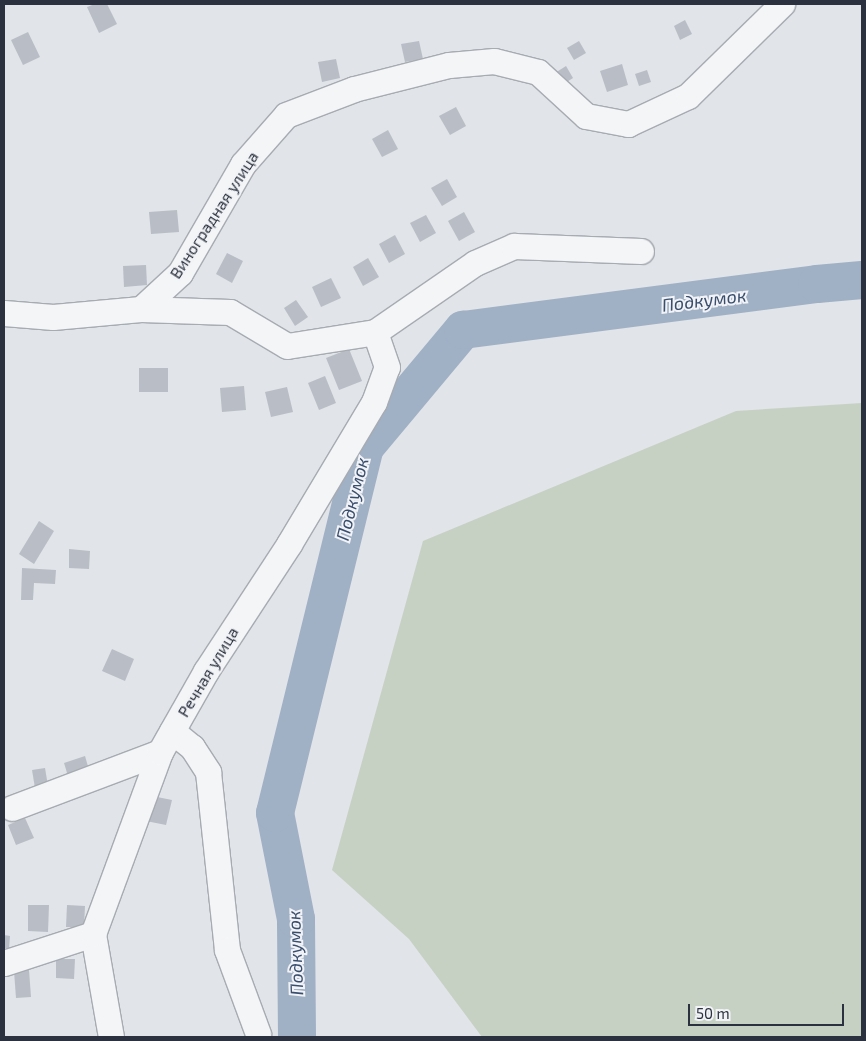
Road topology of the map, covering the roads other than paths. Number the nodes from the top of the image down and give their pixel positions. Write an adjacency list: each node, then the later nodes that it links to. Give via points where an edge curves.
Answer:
1 (782, 4): 3 (street, Виноградная улица, via 688,96 628,124 586,116 538,72 494,61 449,65 354,89 286,115 243,164 180,273)
2 (641, 251): 5 (street, via 514,246 475,263)
3 (140, 310): 4 (street, via 53,317); 5 (street, via 230,312 287,346)
4 (4, 313)
5 (375, 332): 6 (street, Речная улица, via 387,367 374,402 289,544 206,671)
6 (166, 741): 7 (street); 8 (street, Речная улица); 10 (street, via 192,747 208,772 227,950)
7 (12, 808)
8 (93, 934): 9 (street); 11 (street)
9 (4, 963)
10 (258, 1034)
11 (111, 1037)

